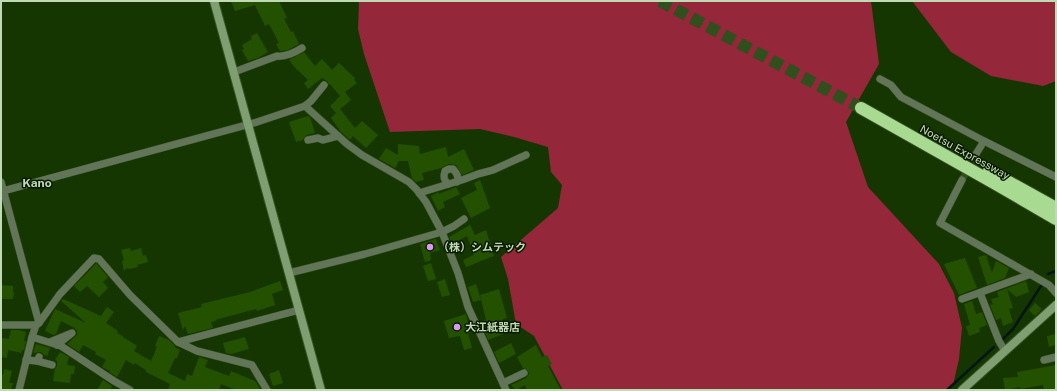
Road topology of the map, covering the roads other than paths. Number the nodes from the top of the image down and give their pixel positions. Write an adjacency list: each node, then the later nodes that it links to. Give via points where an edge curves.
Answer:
1 (214, 1): 3 (street)
2 (302, 48): 3 (street, via 290,55 277,56)
3 (234, 72): 7 (street)
4 (880, 79): 10 (street, via 891,84 901,97)
5 (324, 85): 6 (street)
6 (305, 106): 7 (street); 8 (street)
7 (248, 125): 18 (street); 24 (street)
8 (338, 136): 9 (street); 19 (street, via 362,155 409,182)
9 (308, 140)
10 (984, 141): 11 (street); 13 (street)
11 (976, 154)
12 (526, 155): 16 (street)
13 (1056, 177)
14 (962, 180): 25 (street, via 940,223)
15 (1, 182): 18 (street)
16 (457, 182): 17 (street); 17 (street, via 454,169 449,169 444,171 443,175)
17 (448, 184): 19 (street)
18 (3, 191): 31 (street)
19 (419, 193): 23 (street)
20 (1056, 208): 22 (highway, Noetsu Expressway, via 862,105)
21 (464, 219): 23 (street)
22 (1056, 219)
23 (442, 232): 24 (street); 43 (street, via 468,307)
24 (289, 272): 30 (street)
25 (1031, 274): 26 (street); 27 (street, via 1049,285)
26 (980, 293): 28 (street); 37 (street, via 998,341)
27 (1056, 293)
28 (962, 299)
29 (1056, 305): 37 (street)
30 (299, 310): 35 (street); 47 (street)
31 (37, 324): 32 (street); 33 (street); 35 (street, via 60,294 94,258 99,259 130,295)
32 (1, 325)
33 (32, 337): 34 (street); 39 (street)
34 (50, 342): 36 (street); 36 (street, via 72,333)
35 (178, 342): 46 (street, via 197,351 252,364)
36 (57, 345): 45 (street)
37 (1005, 351): 48 (street)
38 (1056, 357): 40 (street)
39 (26, 360): 41 (street, via 38,359); 44 (street)
40 (1044, 360)
41 (52, 365)
42 (524, 373): 43 (street)
43 (504, 387)
44 (19, 390)
45 (130, 390)
46 (267, 390)
47 (321, 390)
48 (962, 390)

